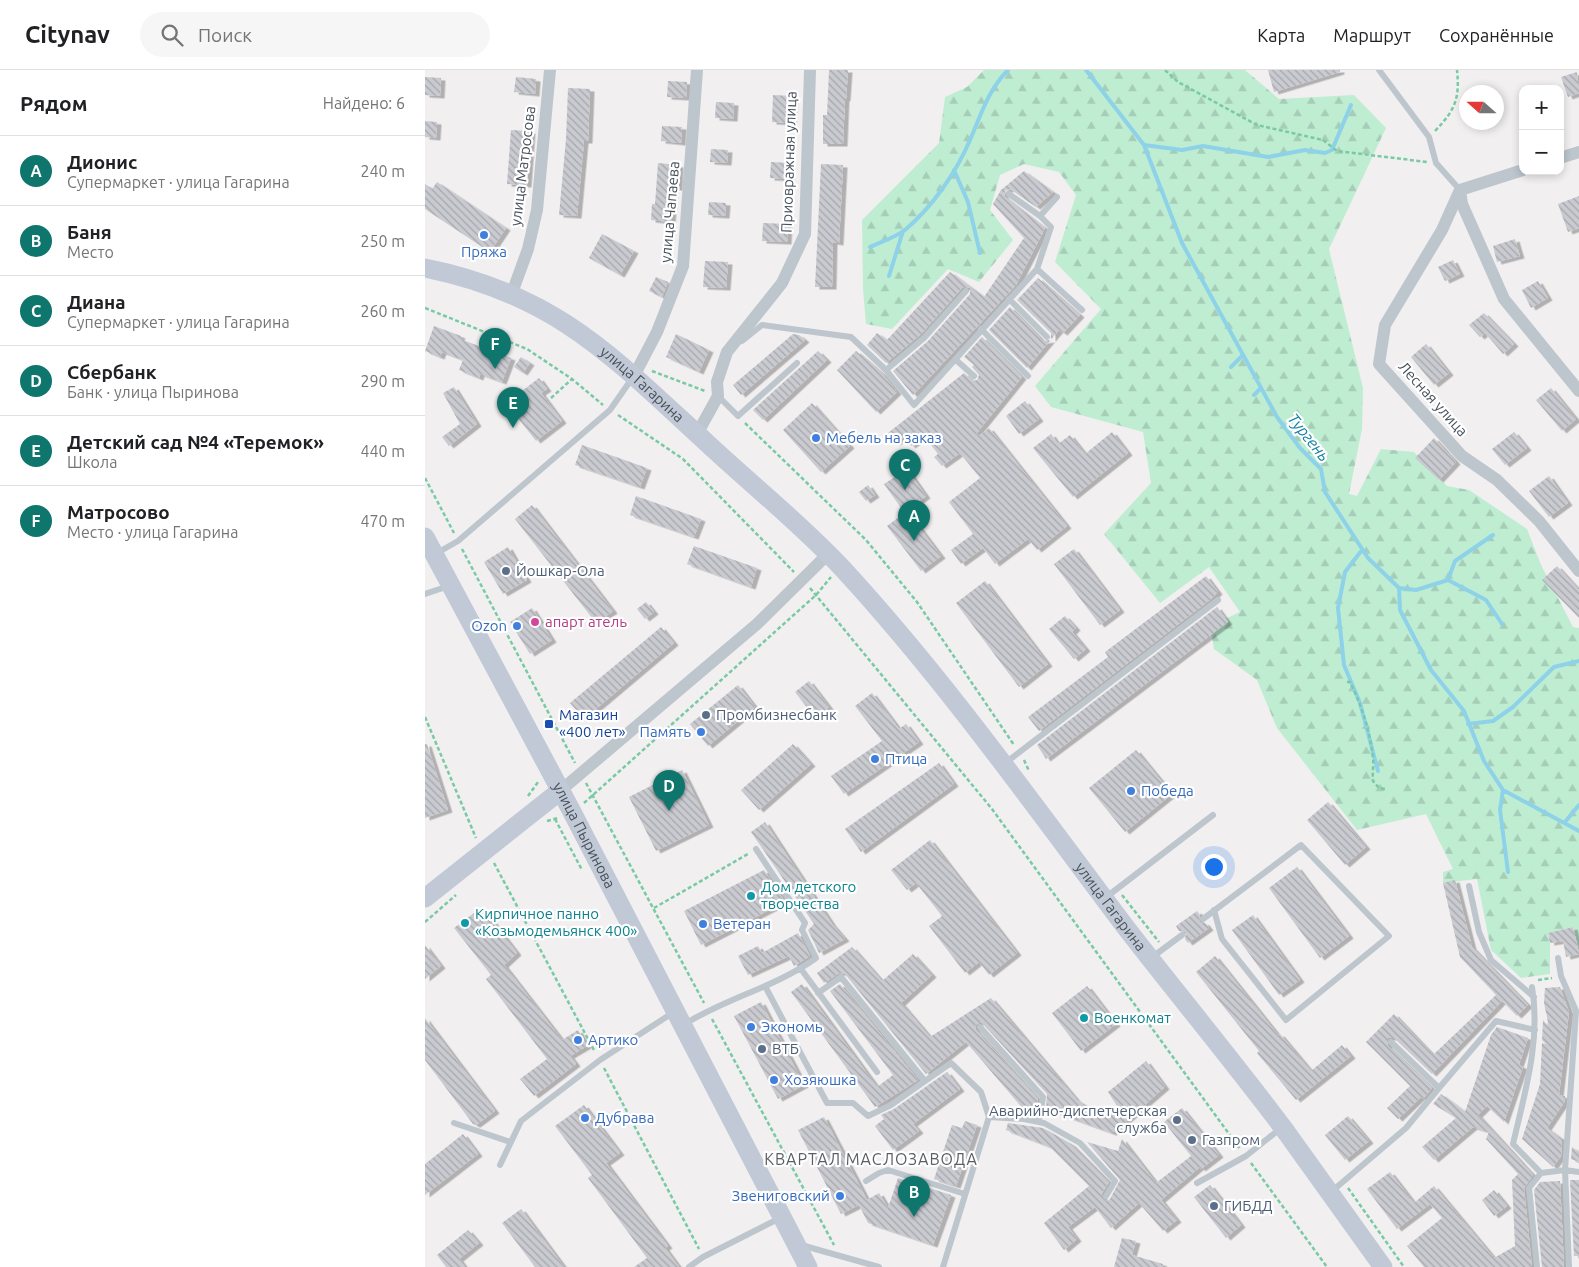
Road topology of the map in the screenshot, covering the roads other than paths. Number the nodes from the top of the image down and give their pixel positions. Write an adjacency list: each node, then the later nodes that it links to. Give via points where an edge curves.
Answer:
1 (549, 70): 15 (street, улица Матросова, via 537,210 528,249)
2 (697, 70): 24 (street, улица Чапаева, via 683,266 657,332)
3 (809, 70): 20 (street, Приовражная улица, via 805,234 782,283)
4 (1379, 70): 8 (lane, via 1429,137 1436,163)
5 (1579, 152): 6 (street)
6 (1564, 157)
7 (1519, 171): 8 (street)
8 (1460, 190): 27 (street, via 1461,204 1504,299); 33 (street, Лесная улица, via 1442,230 1385,325 1379,364 1462,456 1497,480 1539,521)
9 (1009, 194): 11 (lane)
10 (1057, 197): 11 (lane)
11 (1040, 216): 12 (lane, via 1051,227)
12 (1037, 269): 16 (lane); 17 (lane)
13 (427, 270): 15 (street, улица Гагарина, via 460,276)
14 (966, 291): 23 (lane, via 924,338)
15 (512, 293): 24 (street, улица Гагарина, via 578,330)
16 (1009, 300): 18 (lane); 19 (lane)
17 (1082, 310)
18 (981, 329): 21 (lane); 26 (lane)
19 (1047, 337)
20 (727, 352): 23 (lane, via 762,325 851,337); 28 (street, Приовражная улица, via 717,382)
21 (956, 360): 23 (lane, via 914,405); 25 (lane)
22 (797, 363): 28 (lane, via 739,416)
23 (886, 370)
24 (633, 376): 29 (street, улица Гагарина); 32 (lane, via 610,410 458,541)
25 (974, 376)
26 (1028, 376)
27 (1579, 391)
28 (718, 396): 29 (street, Приовражная улица)
29 (697, 434): 31 (street, улица Гагарина)
30 (425, 537): 32 (street, улица Пыринова)
31 (828, 554): 37 (street, улица Гагарина, via 884,615); 38 (street, via 757,624)
32 (434, 555): 34 (street, улица Пыринова)
33 (1579, 570)
34 (450, 585): 35 (lane); 38 (street, улица Пыринова)
35 (425, 594)
36 (1217, 600): 37 (lane)
37 (1003, 764): 42 (street, улица Гагарина)
38 (560, 791): 43 (street); 54 (street, улица Пыринова)
39 (1213, 815): 42 (lane)
40 (756, 849): 49 (lane, via 805,923 802,930 816,958)
41 (1469, 886): 53 (lane, via 1479,932 1491,960)
42 (1111, 893): 47 (street, улица Гагарина)
43 (425, 898)
44 (1214, 910): 44 (lane, via 1301,845 1389,936 1286,1020 1222,939); 45 (lane)
45 (1203, 919)
46 (1182, 935): 47 (lane)
47 (1157, 954): 64 (street, улица Гагарина)
48 (1558, 958): 67 (lane, via 1561,976 1576,1011)
49 (801, 969): 50 (lane); 52 (lane)
50 (765, 986): 54 (lane); 59 (lane, via 827,1103 853,1103 868,1116 891,1105)
51 (1532, 987): 53 (lane)
52 (818, 992): 58 (lane); 59 (lane, via 841,977)
53 (1534, 997): 56 (lane)
54 (679, 1018): 65 (lane, via 600,1060 521,1121); 75 (street, улица Пыринова)
55 (980, 1027): 63 (lane, via 1043,1097)
56 (1535, 1030): 60 (lane, via 1496,1021); 69 (lane, via 1513,1144)
57 (1391, 1042): 60 (lane)
58 (877, 1072)
59 (925, 1081): 61 (lane, via 951,1063 981,1092)
60 (1439, 1088): 72 (lane, via 1406,1128)
61 (989, 1117): 63 (lane); 73 (lane)
62 (455, 1122): 65 (lane)
63 (1039, 1122): 74 (lane, via 1080,1143 1115,1181)
64 (1282, 1127): 71 (lane, via 1246,1156); 72 (street, улица Гагарина)
65 (510, 1142): 66 (lane)
66 (500, 1164)
67 (1565, 1170): 68 (lane); 69 (lane); 83 (lane)
68 (1579, 1172)
69 (1541, 1173): 82 (lane, via 1529,1188)
70 (866, 1181): 73 (lane, via 888,1170)
71 (1197, 1183)
72 (1336, 1187): 81 (street, улица Гагарина)
73 (965, 1194): 80 (lane)
74 (1106, 1196)
75 (782, 1217): 76 (street, улица Пыринова); 77 (lane)
76 (796, 1244): 78 (street, улица Пыринова); 79 (lane)
77 (689, 1267)
78 (808, 1267)
79 (879, 1267)
80 (943, 1267)
81 (1383, 1267)
82 (1537, 1267)
83 (1569, 1267)

